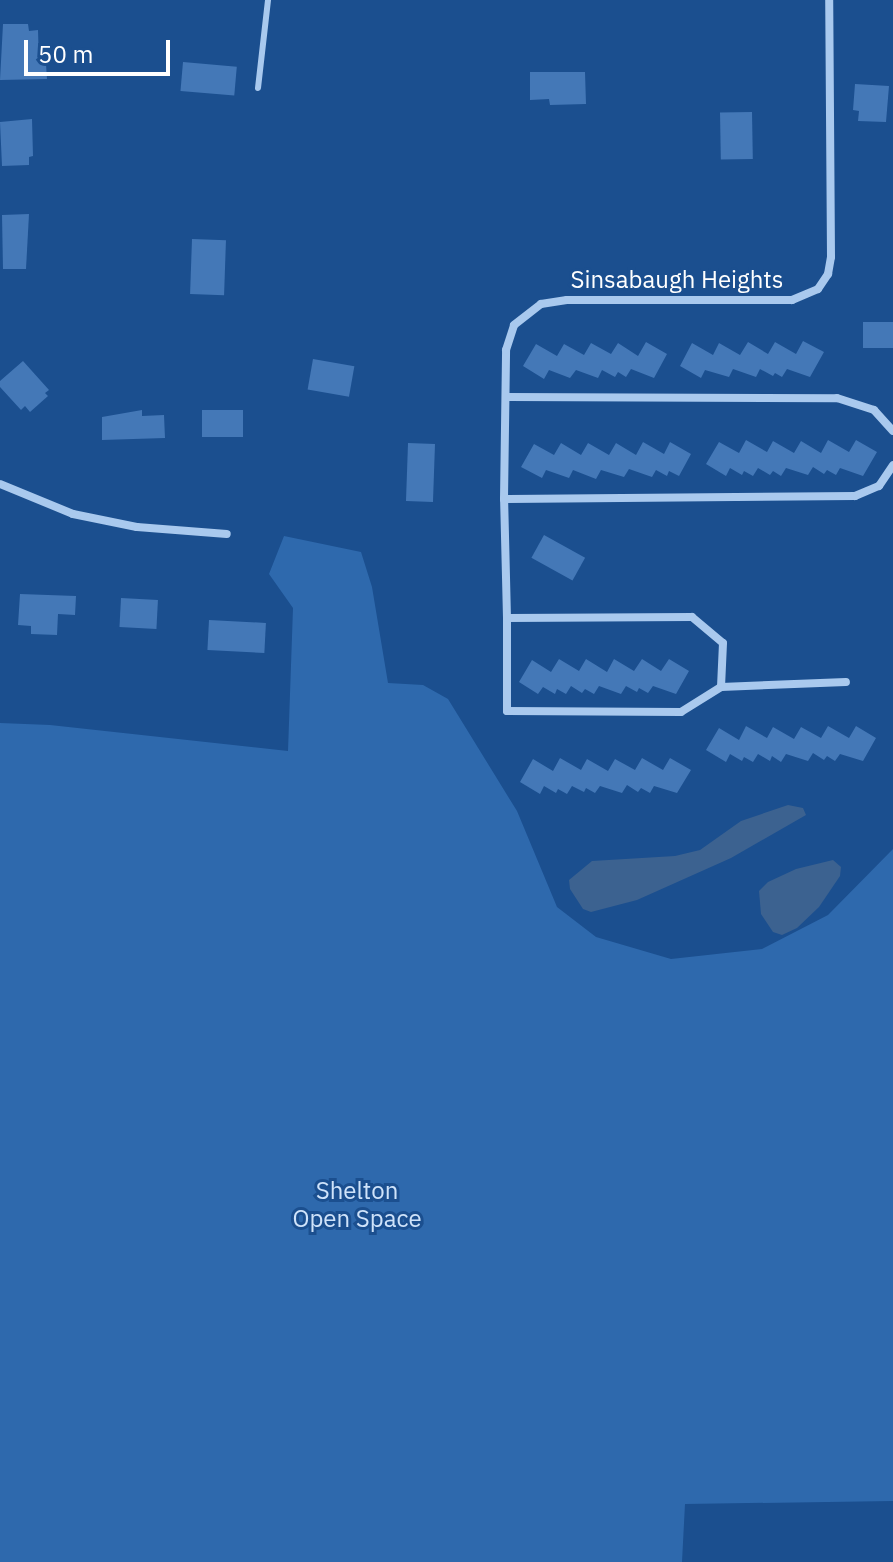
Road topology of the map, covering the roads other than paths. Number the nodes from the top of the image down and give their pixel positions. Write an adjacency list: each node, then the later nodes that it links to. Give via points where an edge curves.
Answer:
1 (268, 0): 3 (lane)
2 (829, 0): 4 (street, Sinsabaugh Heights, via 831,257 824,282 792,300 541,304 521,316 509,335)
3 (258, 88)
4 (506, 397): 5 (street, via 837,398 874,410); 8 (street, Sinsabaugh Heights)
5 (893, 431)
6 (893, 465): 8 (street, via 879,486 855,496)
7 (0, 484): 9 (street, via 73,514 137,527)
8 (504, 499): 10 (street, Sinsabaugh Heights)
9 (227, 534)
10 (507, 618): 12 (street, via 692,617 723,643); 12 (street, Sinsabaugh Heights, via 507,711 681,712)
11 (846, 682): 12 (street, Sinsabaugh Heights)
12 (721, 687)

